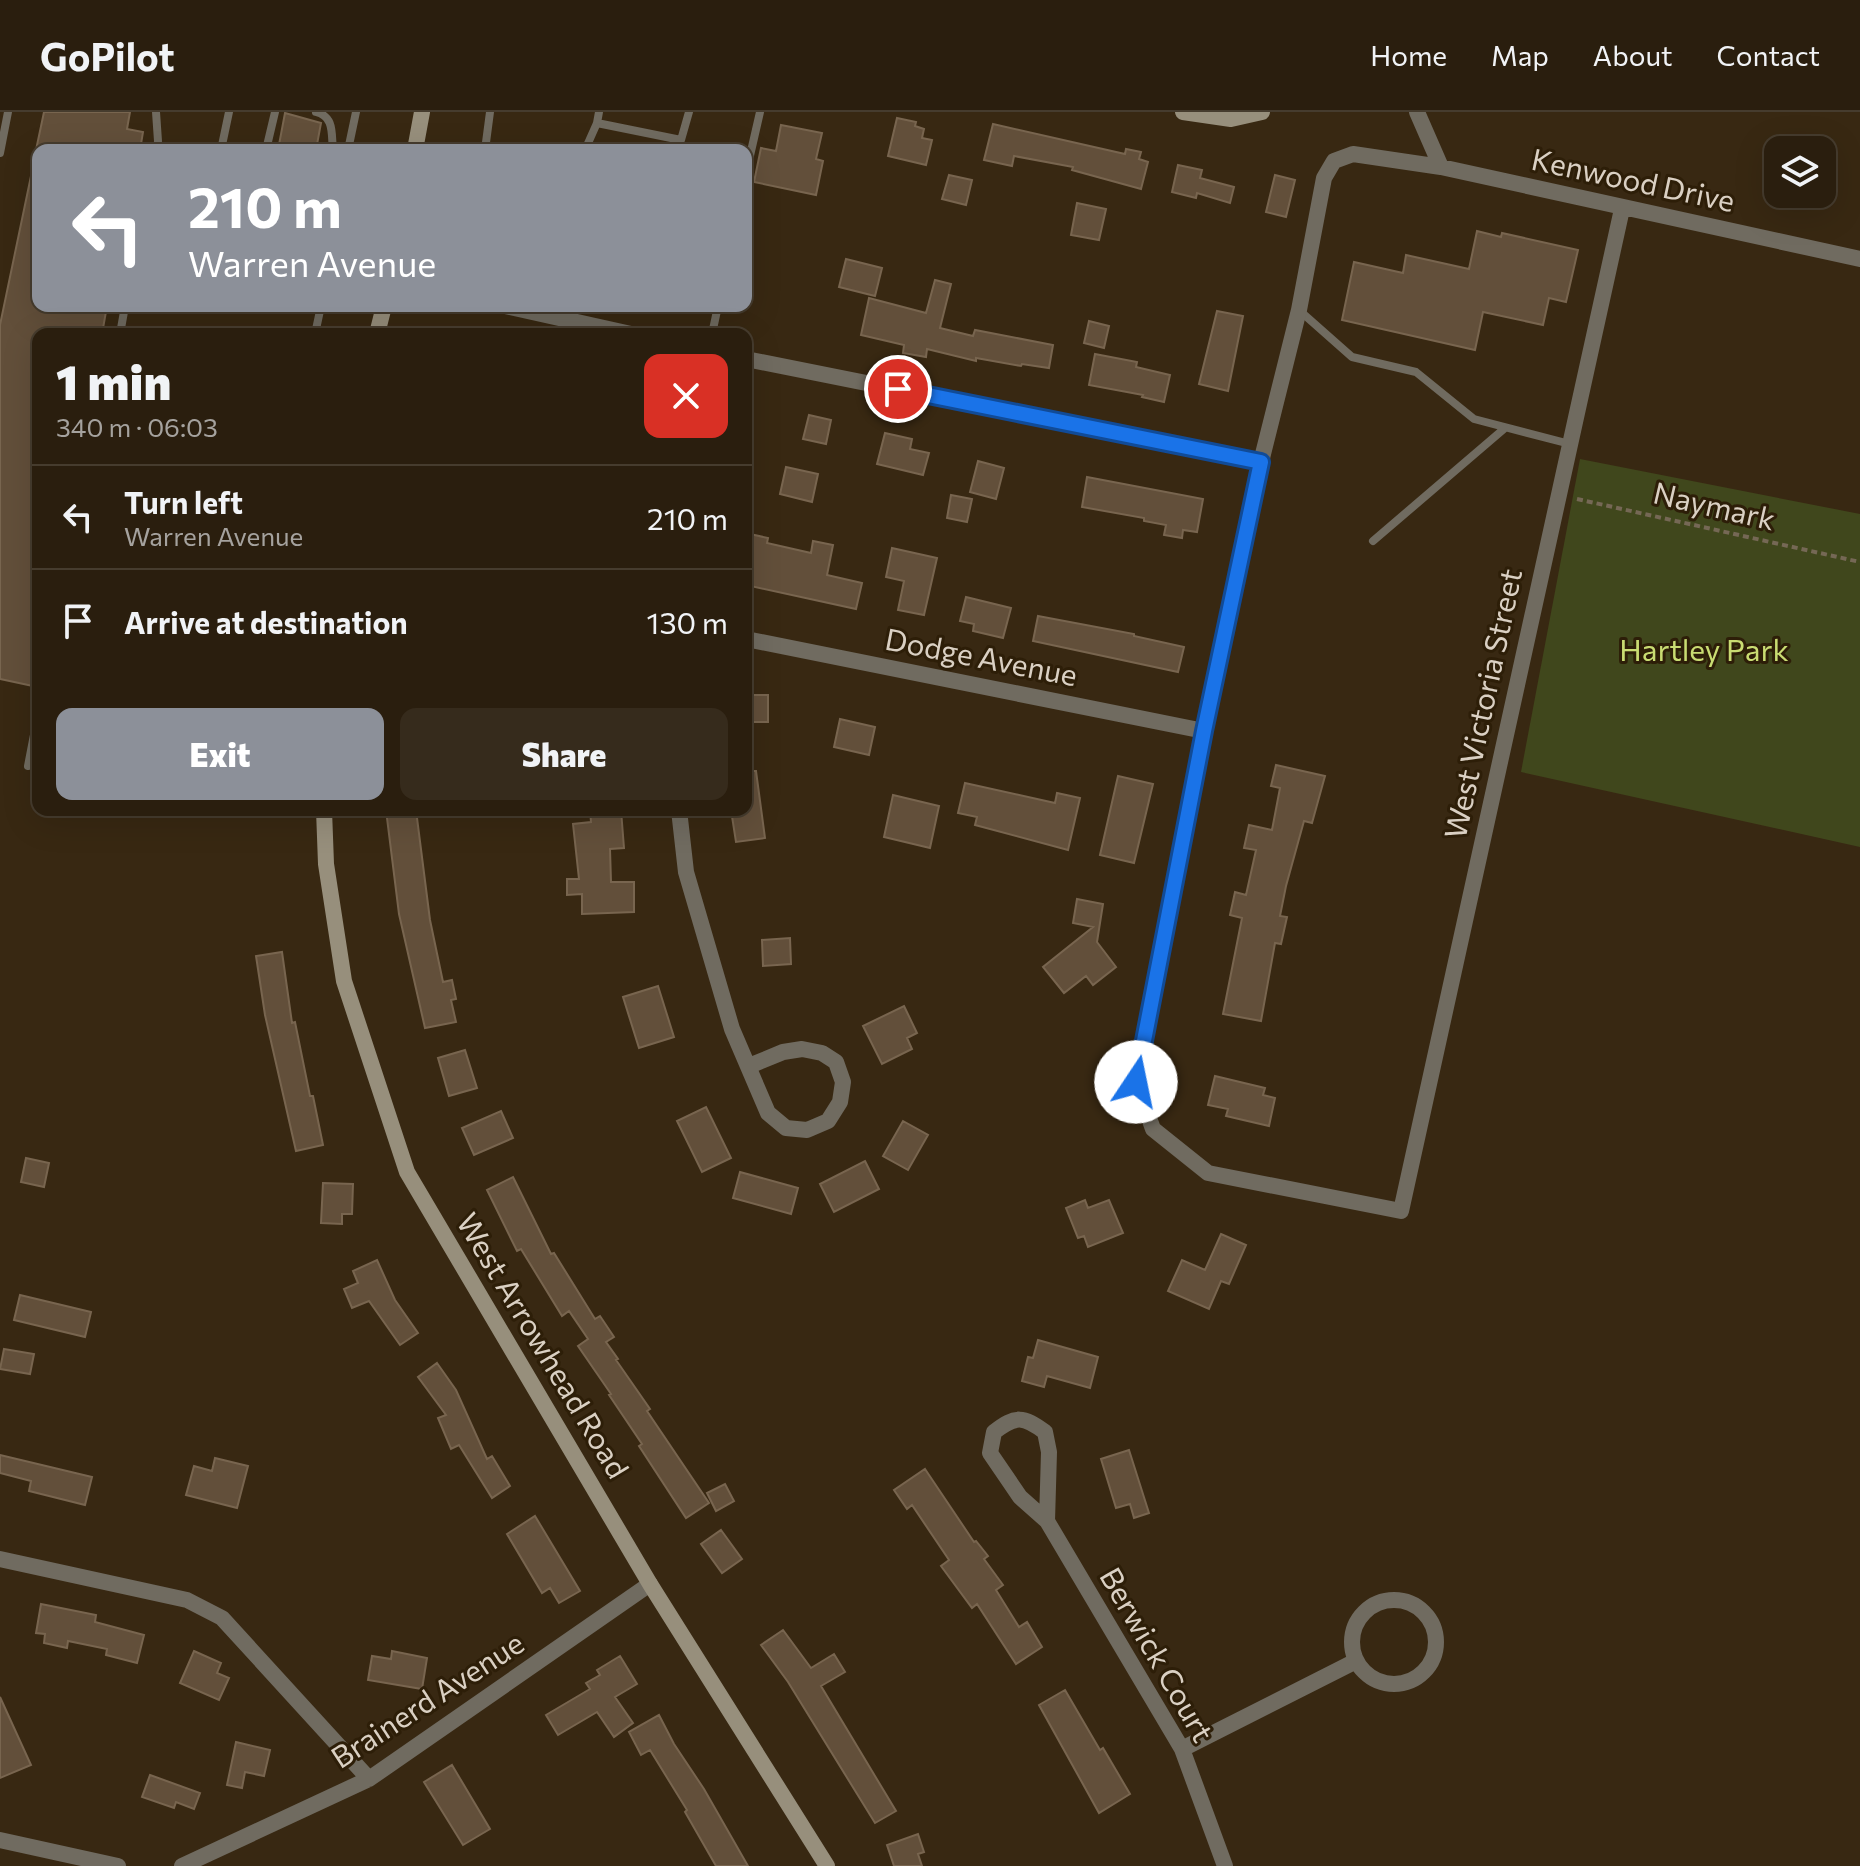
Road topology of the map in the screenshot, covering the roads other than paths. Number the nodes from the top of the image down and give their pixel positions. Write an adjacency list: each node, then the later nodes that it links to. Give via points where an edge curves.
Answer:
1 (8, 112): 25 (lane)
2 (156, 112): 16 (lane)
3 (229, 112): 17 (lane)
4 (275, 112): 18 (lane)
5 (316, 112): 19 (lane, via 331,123)
6 (356, 112): 20 (lane)
7 (422, 112): 21 (street)
8 (490, 112): 22 (lane)
9 (599, 112): 15 (lane)
10 (689, 112): 15 (lane, via 681,140)
11 (760, 112): 24 (lane)
12 (1183, 112): 13 (street, via 1231,119)
13 (1262, 112)
14 (1417, 112): 26 (street)
15 (597, 123): 23 (lane)
16 (157, 144)
17 (222, 144)
18 (267, 144)
19 (333, 144)
20 (349, 144)
21 (416, 144)
22 (486, 144)
23 (588, 144)
24 (752, 147)
25 (0, 153)
26 (1441, 167): 27 (street, Kenwood Drive); 29 (street, Kenwood Drive, via 1353,154 1334,161 1324,178)
27 (1622, 209): 28 (street, Kenwood Drive); 34 (street, West Victoria Street)
28 (1860, 259)
29 (1299, 310): 33 (lane, via 1352,357 1416,372 1474,419); 35 (street)
30 (532, 312): 31 (street)
31 (604, 328)
32 (752, 360): 35 (street)
33 (1505, 428): 34 (lane); 36 (lane)
34 (1570, 444): 38 (street, West Victoria Street, via 1401,1211 1208,1173 1153,1129 1136,1082)
35 (1261, 462): 38 (street)
36 (1373, 541)
37 (752, 640): 38 (street, Dodge Avenue)
38 (1204, 731)
39 (32, 745): 40 (lane)
40 (28, 766)
41 (324, 816): 46 (street, West Arrowhead Road, via 344,981 407,1172)
42 (680, 816): 43 (street, via 686,872 732,1029)
43 (749, 1066): 43 (street, via 768,1113 786,1128 807,1130 828,1121 840,1102 843,1082 836,1062 822,1053 783,1052)
44 (1047, 1521): 44 (street, Berwick Court, via 1045,1432 1029,1420 1010,1420 994,1432 990,1453 1020,1497); 48 (street, Berwick Court)
45 (0, 1559): 49 (street, via 187,1600 222,1618)
46 (650, 1584): 49 (street, Brainerd Avenue); 53 (street, West Arrowhead Road)
47 (1356, 1661): 47 (street, via 1374,1680 1413,1681 1424,1674 1436,1650 1432,1623 1411,1603 1382,1601 1369,1608 1353,1632); 48 (street)
48 (1182, 1749): 54 (street, Berwick Court)
49 (369, 1779): 52 (street, Brainerd Avenue)
50 (0, 1840): 51 (street)
51 (118, 1866)
52 (182, 1866)
53 (827, 1866)
54 (1225, 1866)

